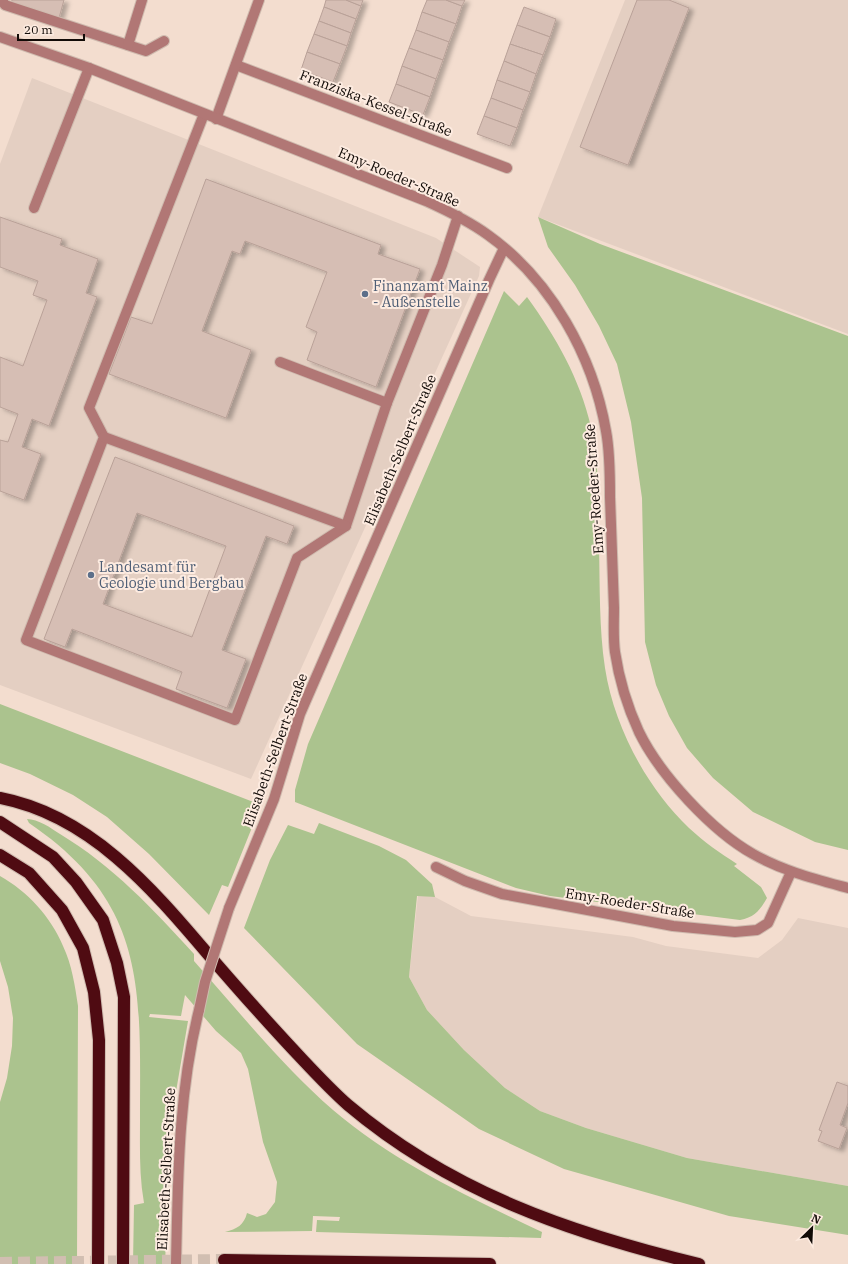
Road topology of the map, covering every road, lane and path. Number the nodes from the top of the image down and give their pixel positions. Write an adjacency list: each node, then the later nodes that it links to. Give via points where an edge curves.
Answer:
1 (2, 0): 6 (street, via 6,5)
2 (142, 0): 6 (street)
3 (259, 0): 7 (street)
4 (0, 37): 8 (street, Emy-Roeder-Straße)
5 (164, 41): 6 (street, via 146,52)
6 (128, 45)
7 (236, 65): 10 (street); 11 (street, Franziska-Kessel-Straße)
8 (89, 68): 9 (street, Emy-Roeder-Straße); 12 (street)
9 (204, 114): 10 (street, Emy-Roeder-Straße); 17 (street, via 89,408)
10 (216, 118): 13 (street, Emy-Roeder-Straße)
11 (507, 168)
12 (34, 208)
13 (458, 216): 14 (street, Emy-Roeder-Straße); 16 (street, via 442,265)
14 (504, 248): 23 (street, Emy-Roeder-Straße, via 558,309 596,386 607,433 615,651 625,694 640,733 663,770 699,811 728,837 751,853); 28 (street, Elisabeth-Selbert-Straße, bridge, via 300,714 274,799 229,908 205,982 184,1085 178,1165)
15 (280, 362): 16 (street)
16 (387, 403): 18 (street)
17 (104, 437): 18 (street); 18 (street, via 26,640 235,720 297,558)
18 (346, 526)
19 (0, 798): 30 (highway, via 20,802 50,814 84,833 123,862 160,898 267,1022 319,1077 347,1104 405,1147 448,1174 526,1212 644,1251)
20 (0, 822): 27 (highway, via 53,857 76,882 103,920 117,963 124,997)
21 (0, 855): 26 (highway, via 29,873 62,910 83,948 94,992 100,1040)
22 (436, 867): 23 (street, Emy-Roeder-Straße, via 502,894 673,926 735,932 757,930 768,923)
23 (791, 872): 24 (street, Emy-Roeder-Straße)
24 (848, 888)
25 (224, 1260): 29 (highway)
26 (98, 1264)
27 (123, 1264)
28 (176, 1264)
29 (490, 1264)
30 (699, 1264)

